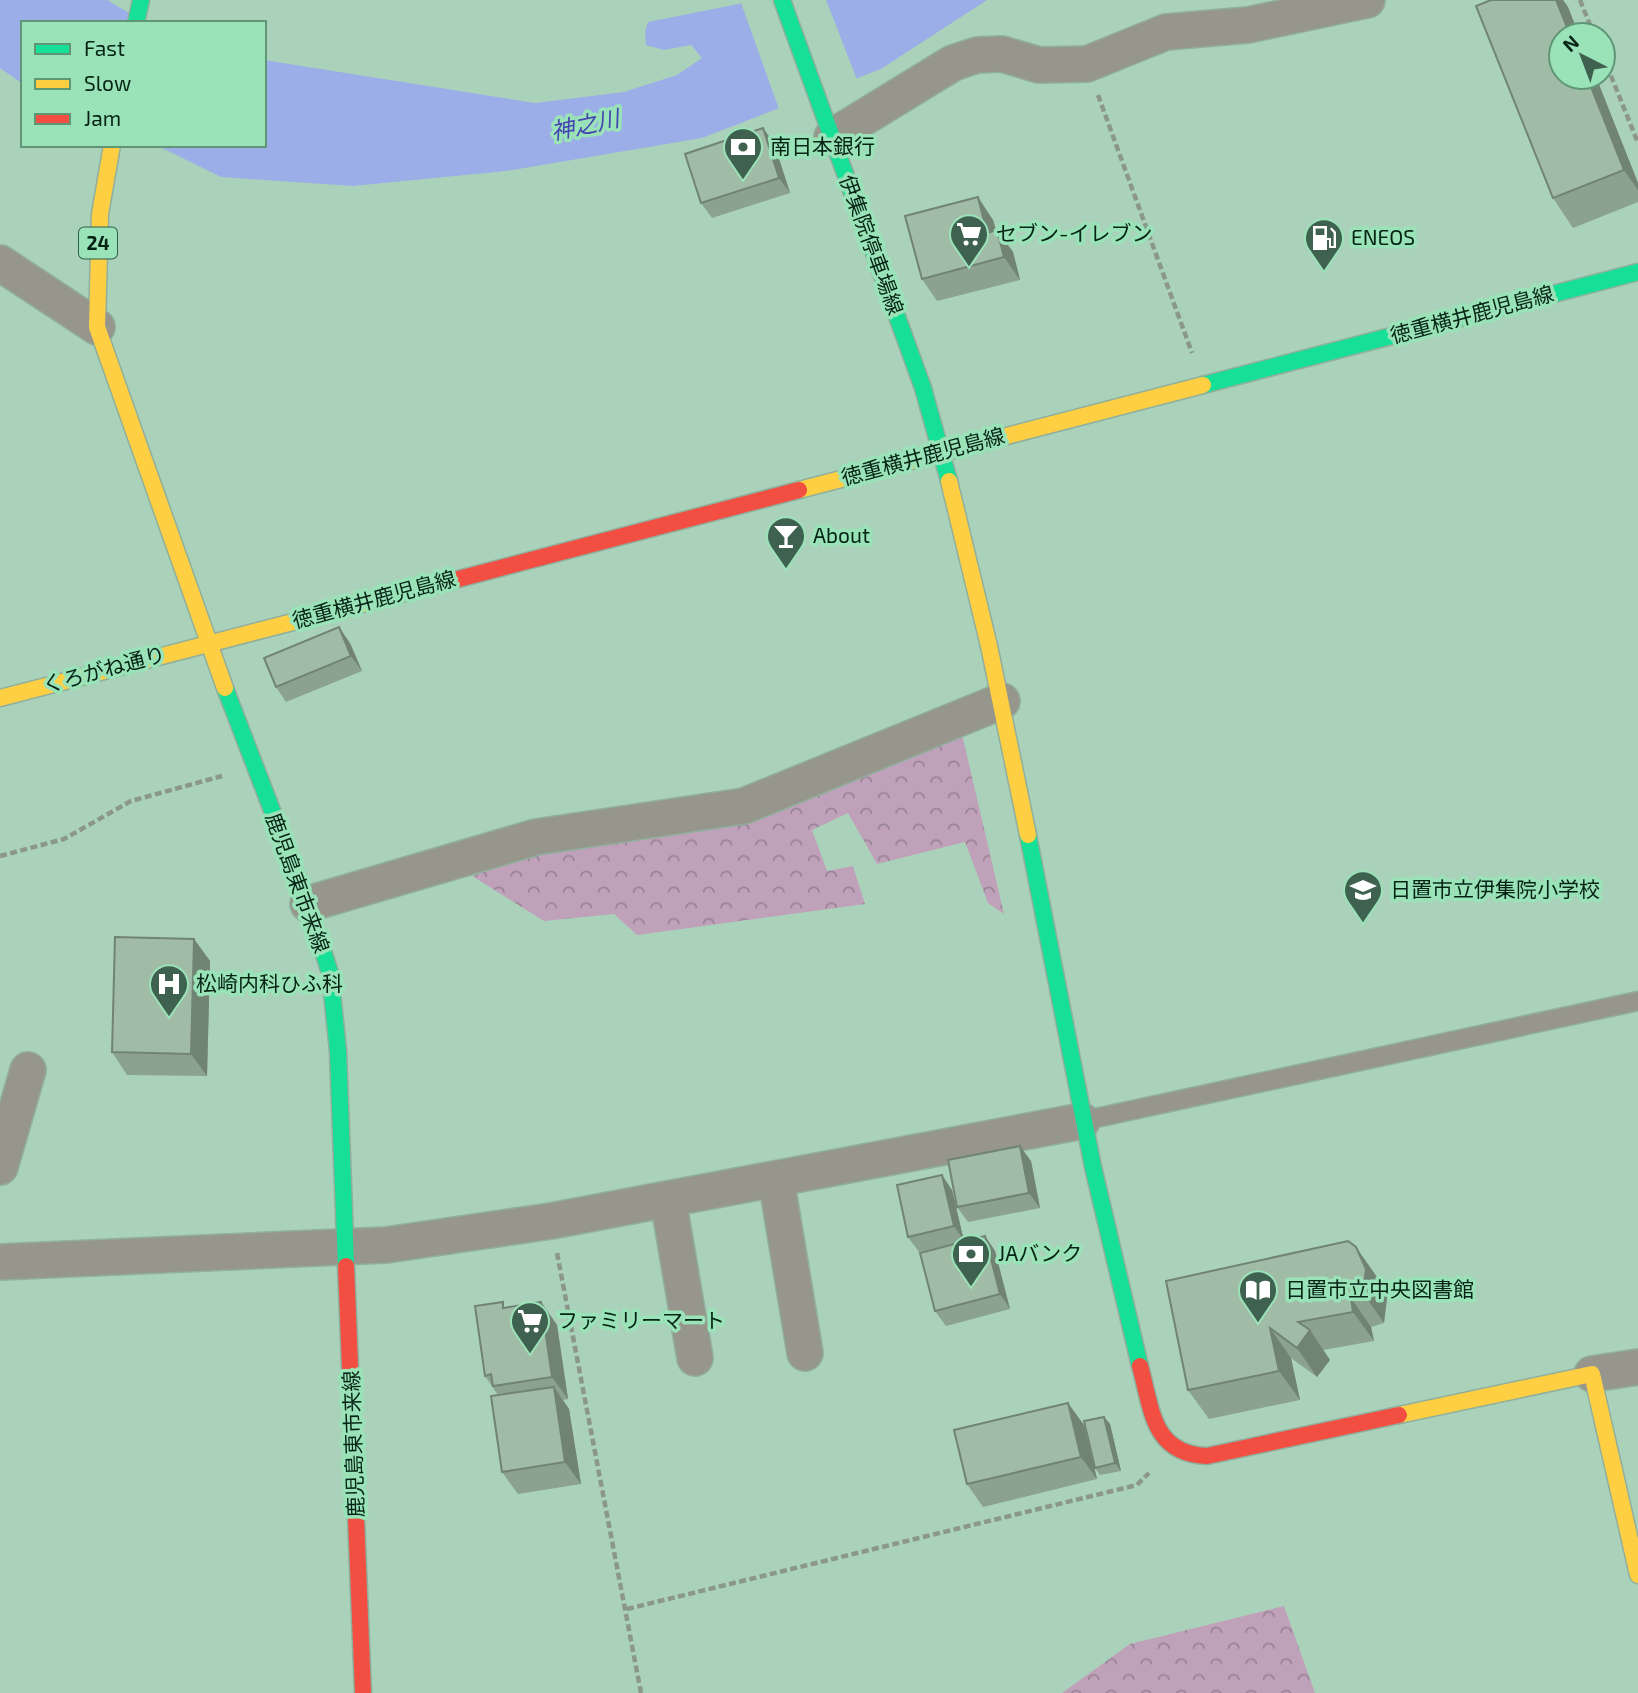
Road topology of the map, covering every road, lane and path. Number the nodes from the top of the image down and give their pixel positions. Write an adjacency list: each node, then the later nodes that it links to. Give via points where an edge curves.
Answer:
1 (141, 0): 5 (main road)
2 (782, 0): 9 (main road, 伊集院停車場線)
3 (1367, 0): 7 (street, via 1248,25 1166,32)
4 (1580, 0): 6 (path)
5 (136, 21)
6 (1588, 21)
7 (1087, 64): 9 (street, via 1039,65 1002,54 977,55); 15 (path)
8 (1617, 91): 10 (path)
9 (829, 127): 16 (main road, 伊集院停車場線)
10 (1638, 143)
11 (111, 153): 14 (main road, 鹿児島東市来線 / 24, via 100,214)
12 (0, 262): 14 (street)
13 (1638, 272): 15 (main road, 徳重横井鹿児島線)
14 (97, 327): 17 (main road, 鹿児島東市来線 / 24)
15 (1203, 385): 16 (main road, 徳重横井鹿児島線)
16 (942, 452): 17 (main road, 徳重横井鹿児島線); 19 (main road, 伊集院停車場線)
17 (208, 644): 18 (main road, くろがね通り); 20 (main road, 鹿児島東市来線 / 24)
18 (0, 698)
19 (1002, 701): 22 (street, via 744,806 536,837); 25 (main road, 伊集院停車場線)
20 (253, 767): 21 (path, via 131,801 64,839); 22 (main road, 鹿児島東市来線 / 24)
21 (0, 856)
22 (308, 904): 30 (main road, 鹿児島東市来線 / 24, via 330,973)
23 (1638, 1001): 25 (lane)
24 (28, 1070): 26 (street)
25 (1082, 1121): 27 (street); 36 (main road, 伊集院停車場線, via 1156,1426)
26 (0, 1167)
27 (776, 1179): 28 (street); 32 (street)
28 (668, 1199): 29 (street); 33 (street)
29 (551, 1221): 30 (street, via 386,1245); 38 (path)
30 (347, 1246): 31 (street); 39 (main road, 鹿児島東市来線 / 24)
31 (0, 1262)
32 (805, 1353)
33 (695, 1358)
34 (1638, 1367): 35 (street)
35 (1592, 1374): 36 (main road, via 1207,1456); 37 (main road)
36 (1173, 1450): 38 (path, via 1137,1485)
37 (1638, 1575)
38 (627, 1609): 40 (path)
39 (363, 1693)
40 (641, 1693)

